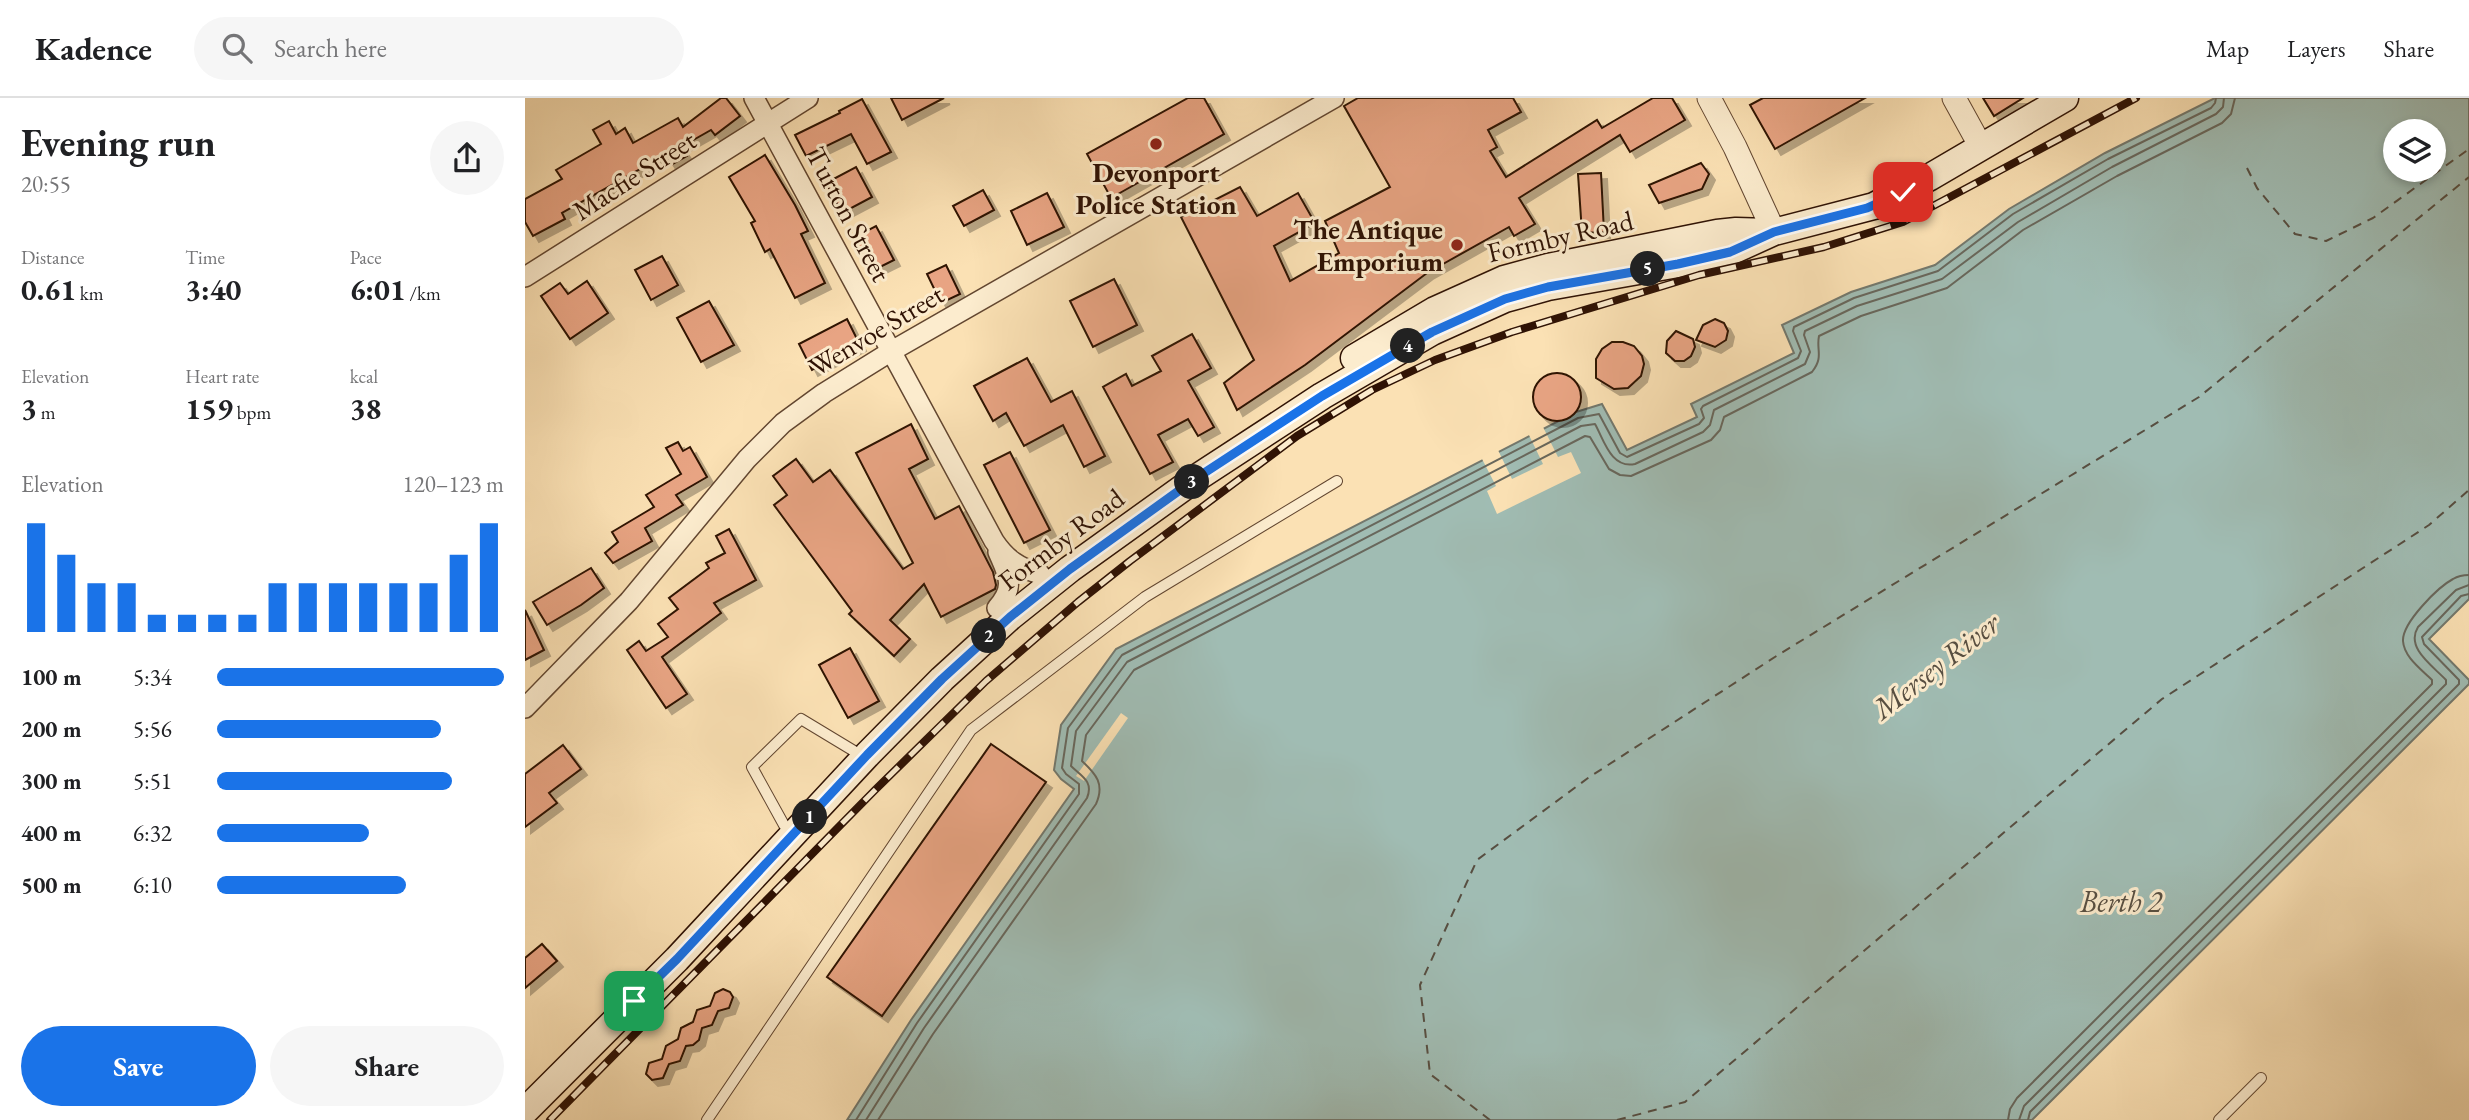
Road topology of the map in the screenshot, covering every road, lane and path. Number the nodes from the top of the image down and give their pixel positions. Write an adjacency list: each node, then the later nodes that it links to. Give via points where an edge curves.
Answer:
1 (754, 98): 7 (street, Turton Street)
2 (808, 98): 7 (street, Macfie Street)
3 (1334, 98): 11 (street, Wenvoe Street)
4 (1709, 98): 9 (street)
5 (1954, 98): 8 (street)
6 (2065, 98): 8 (main road, Formby Road)
7 (768, 122): 10 (street, Macfie Street); 11 (street, Turton Street)
8 (1981, 147): 9 (main road, Formby Road, via 1874,206)
9 (1774, 232): 14 (main road, Formby Road, via 1717,233 1548,267 1462,296 1269,412); 21 (main road, Formby Road, via 1730,252 1548,287 1483,308 1322,396 1198,477 1040,593 942,679 677,959)
10 (525, 277)
11 (890, 352): 13 (street, Turton Street); 16 (street, Wenvoe Street, via 783,423 747,459 629,601)
12 (1338, 481): 22 (lane, via 1145,597 971,730)
13 (994, 541): 14 (street, Turton Street, via 1009,559); 15 (street, Turton Street, via 1009,581 1007,597)
14 (1040, 574): 15 (main road, Formby Road)
15 (997, 608): 17 (main road, Formby Road, via 939,660)
16 (525, 708)
17 (855, 751): 18 (main road, Formby Road); 18 (lane, via 801,719 752,767)
18 (784, 825): 20 (main road, Formby Road, via 677,940)
19 (2261, 1078): 23 (lane)
20 (525, 1090)
21 (525, 1111)
22 (707, 1120)
23 (2219, 1120)

